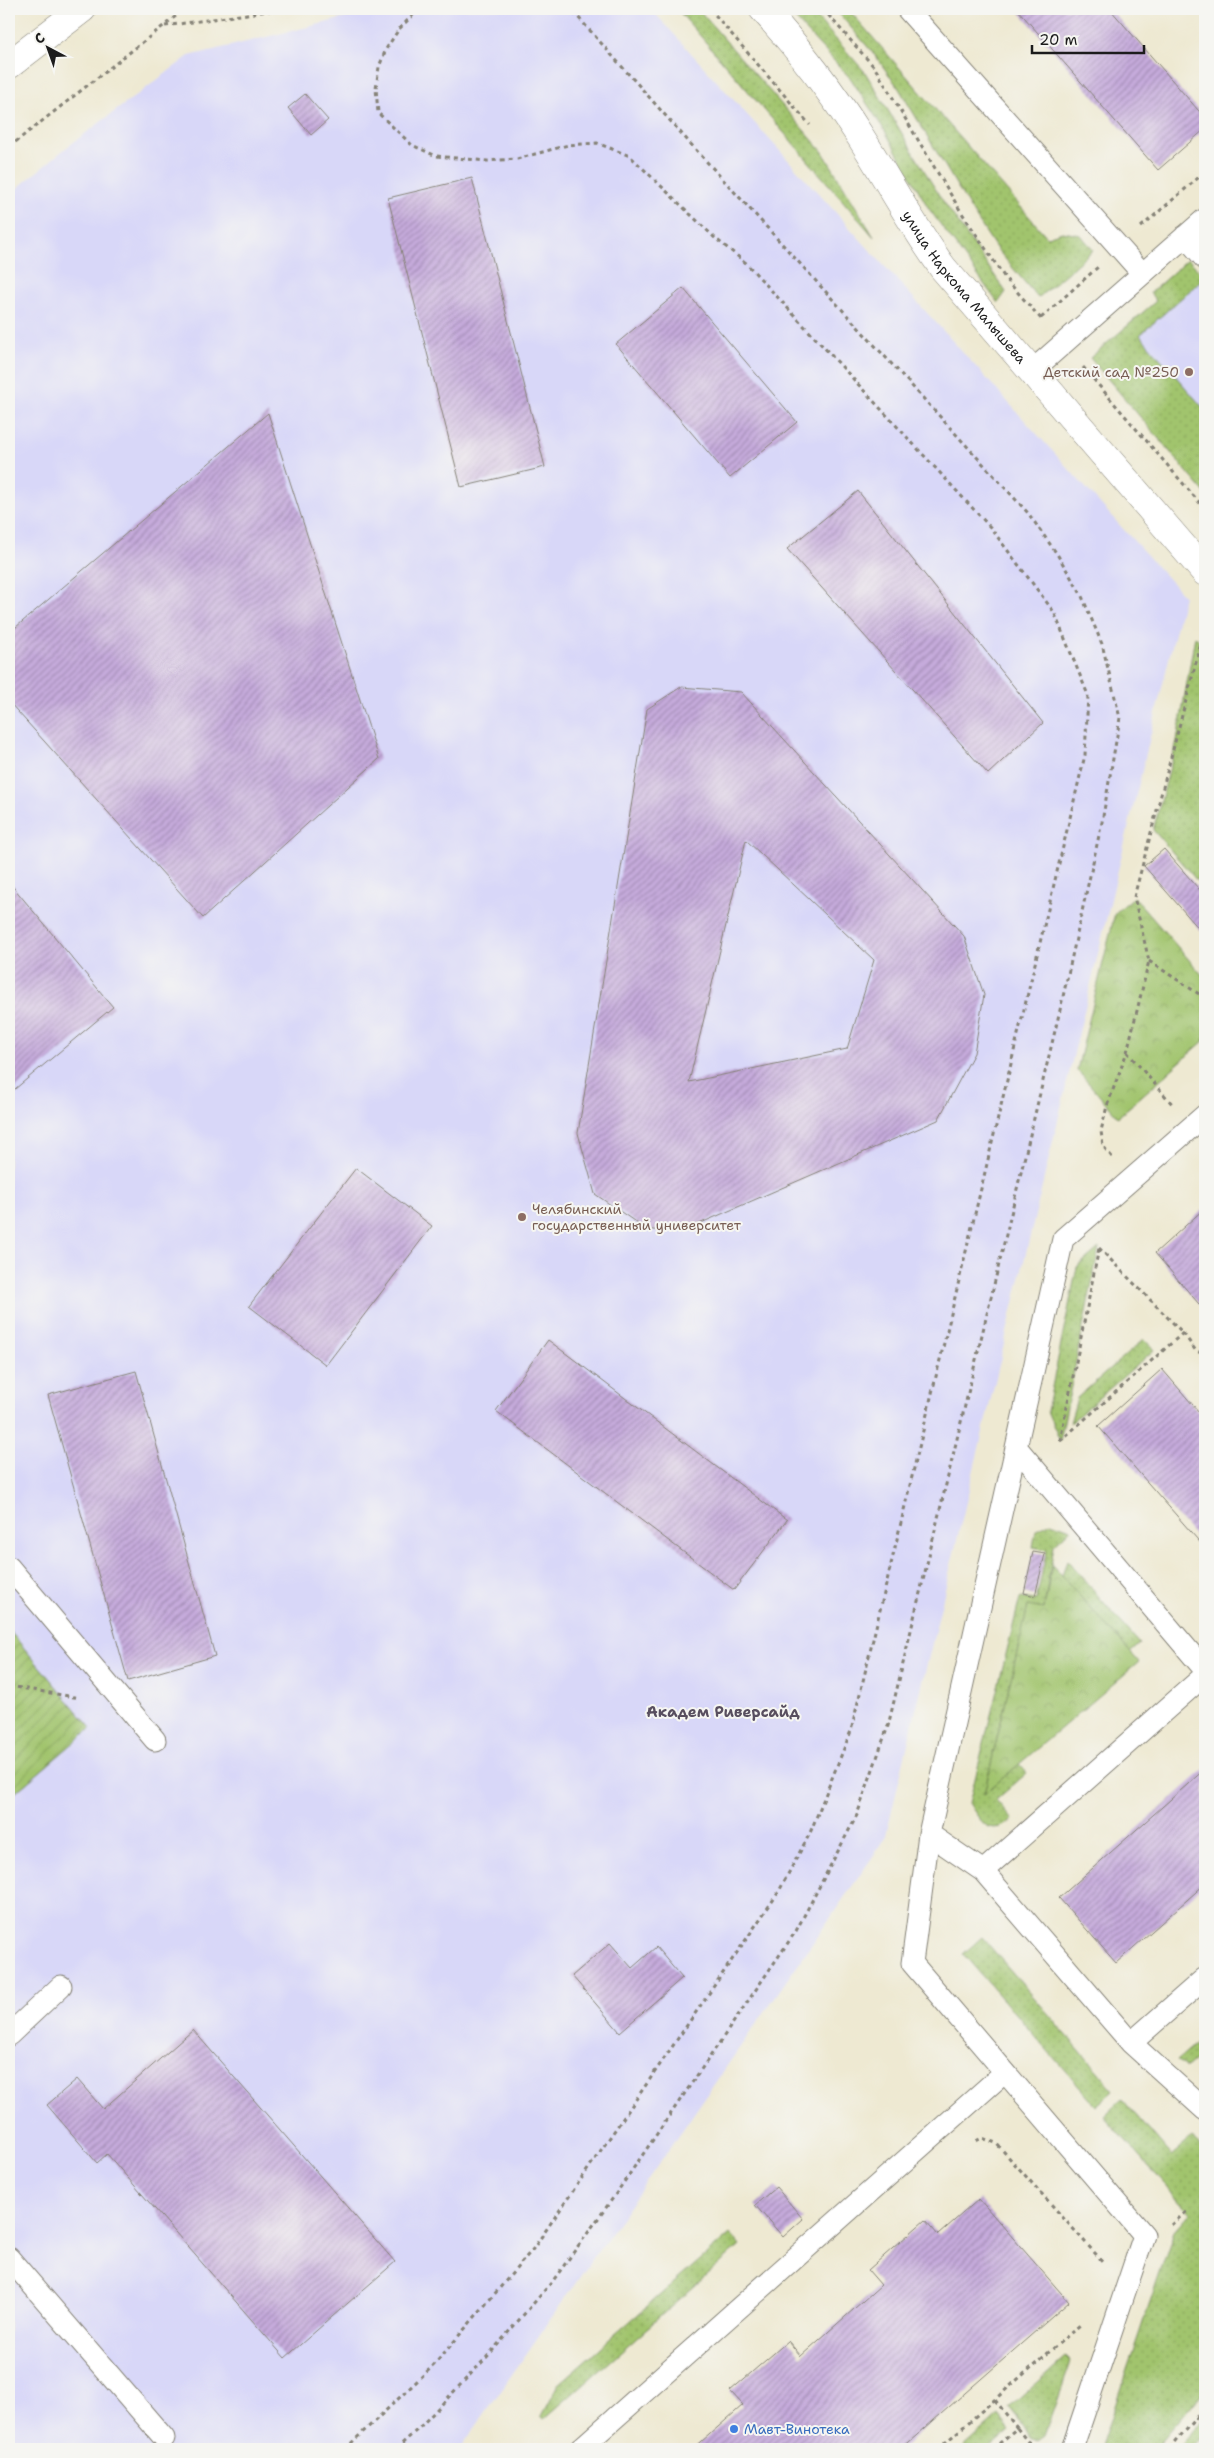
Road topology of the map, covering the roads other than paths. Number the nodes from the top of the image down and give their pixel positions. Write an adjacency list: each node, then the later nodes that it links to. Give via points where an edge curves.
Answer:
1 (82, 9): 4 (street)
2 (764, 9): 9 (street, улица Наркома Малышева, via 810,62 927,246)
3 (906, 9): 8 (lane)
4 (9, 65)
5 (1205, 219): 6 (lane)
6 (1185, 236): 7 (lane); 8 (lane)
7 (1205, 259)
8 (1142, 273): 9 (lane)
9 (1032, 371): 10 (street, улица Наркома Малышева)
10 (1205, 572)
11 (1199, 1120): 12 (lane, via 1063,1239)
12 (1017, 1448): 14 (lane); 17 (lane)
13 (9, 1567): 16 (lane)
14 (1205, 1670)
15 (1205, 1676): 18 (lane)
16 (155, 1740)
17 (929, 1834): 18 (lane); 23 (lane, via 912,1963)
18 (983, 1871): 22 (lane)
19 (1205, 1978): 22 (lane)
20 (62, 1986): 21 (lane)
21 (9, 2035)
22 (1131, 2043): 24 (lane)
23 (1005, 2072): 27 (lane); 28 (lane, via 1144,2235)
24 (1205, 2110)
25 (9, 2258): 26 (lane)
26 (164, 2438)
27 (580, 2449)
28 (1072, 2449)

